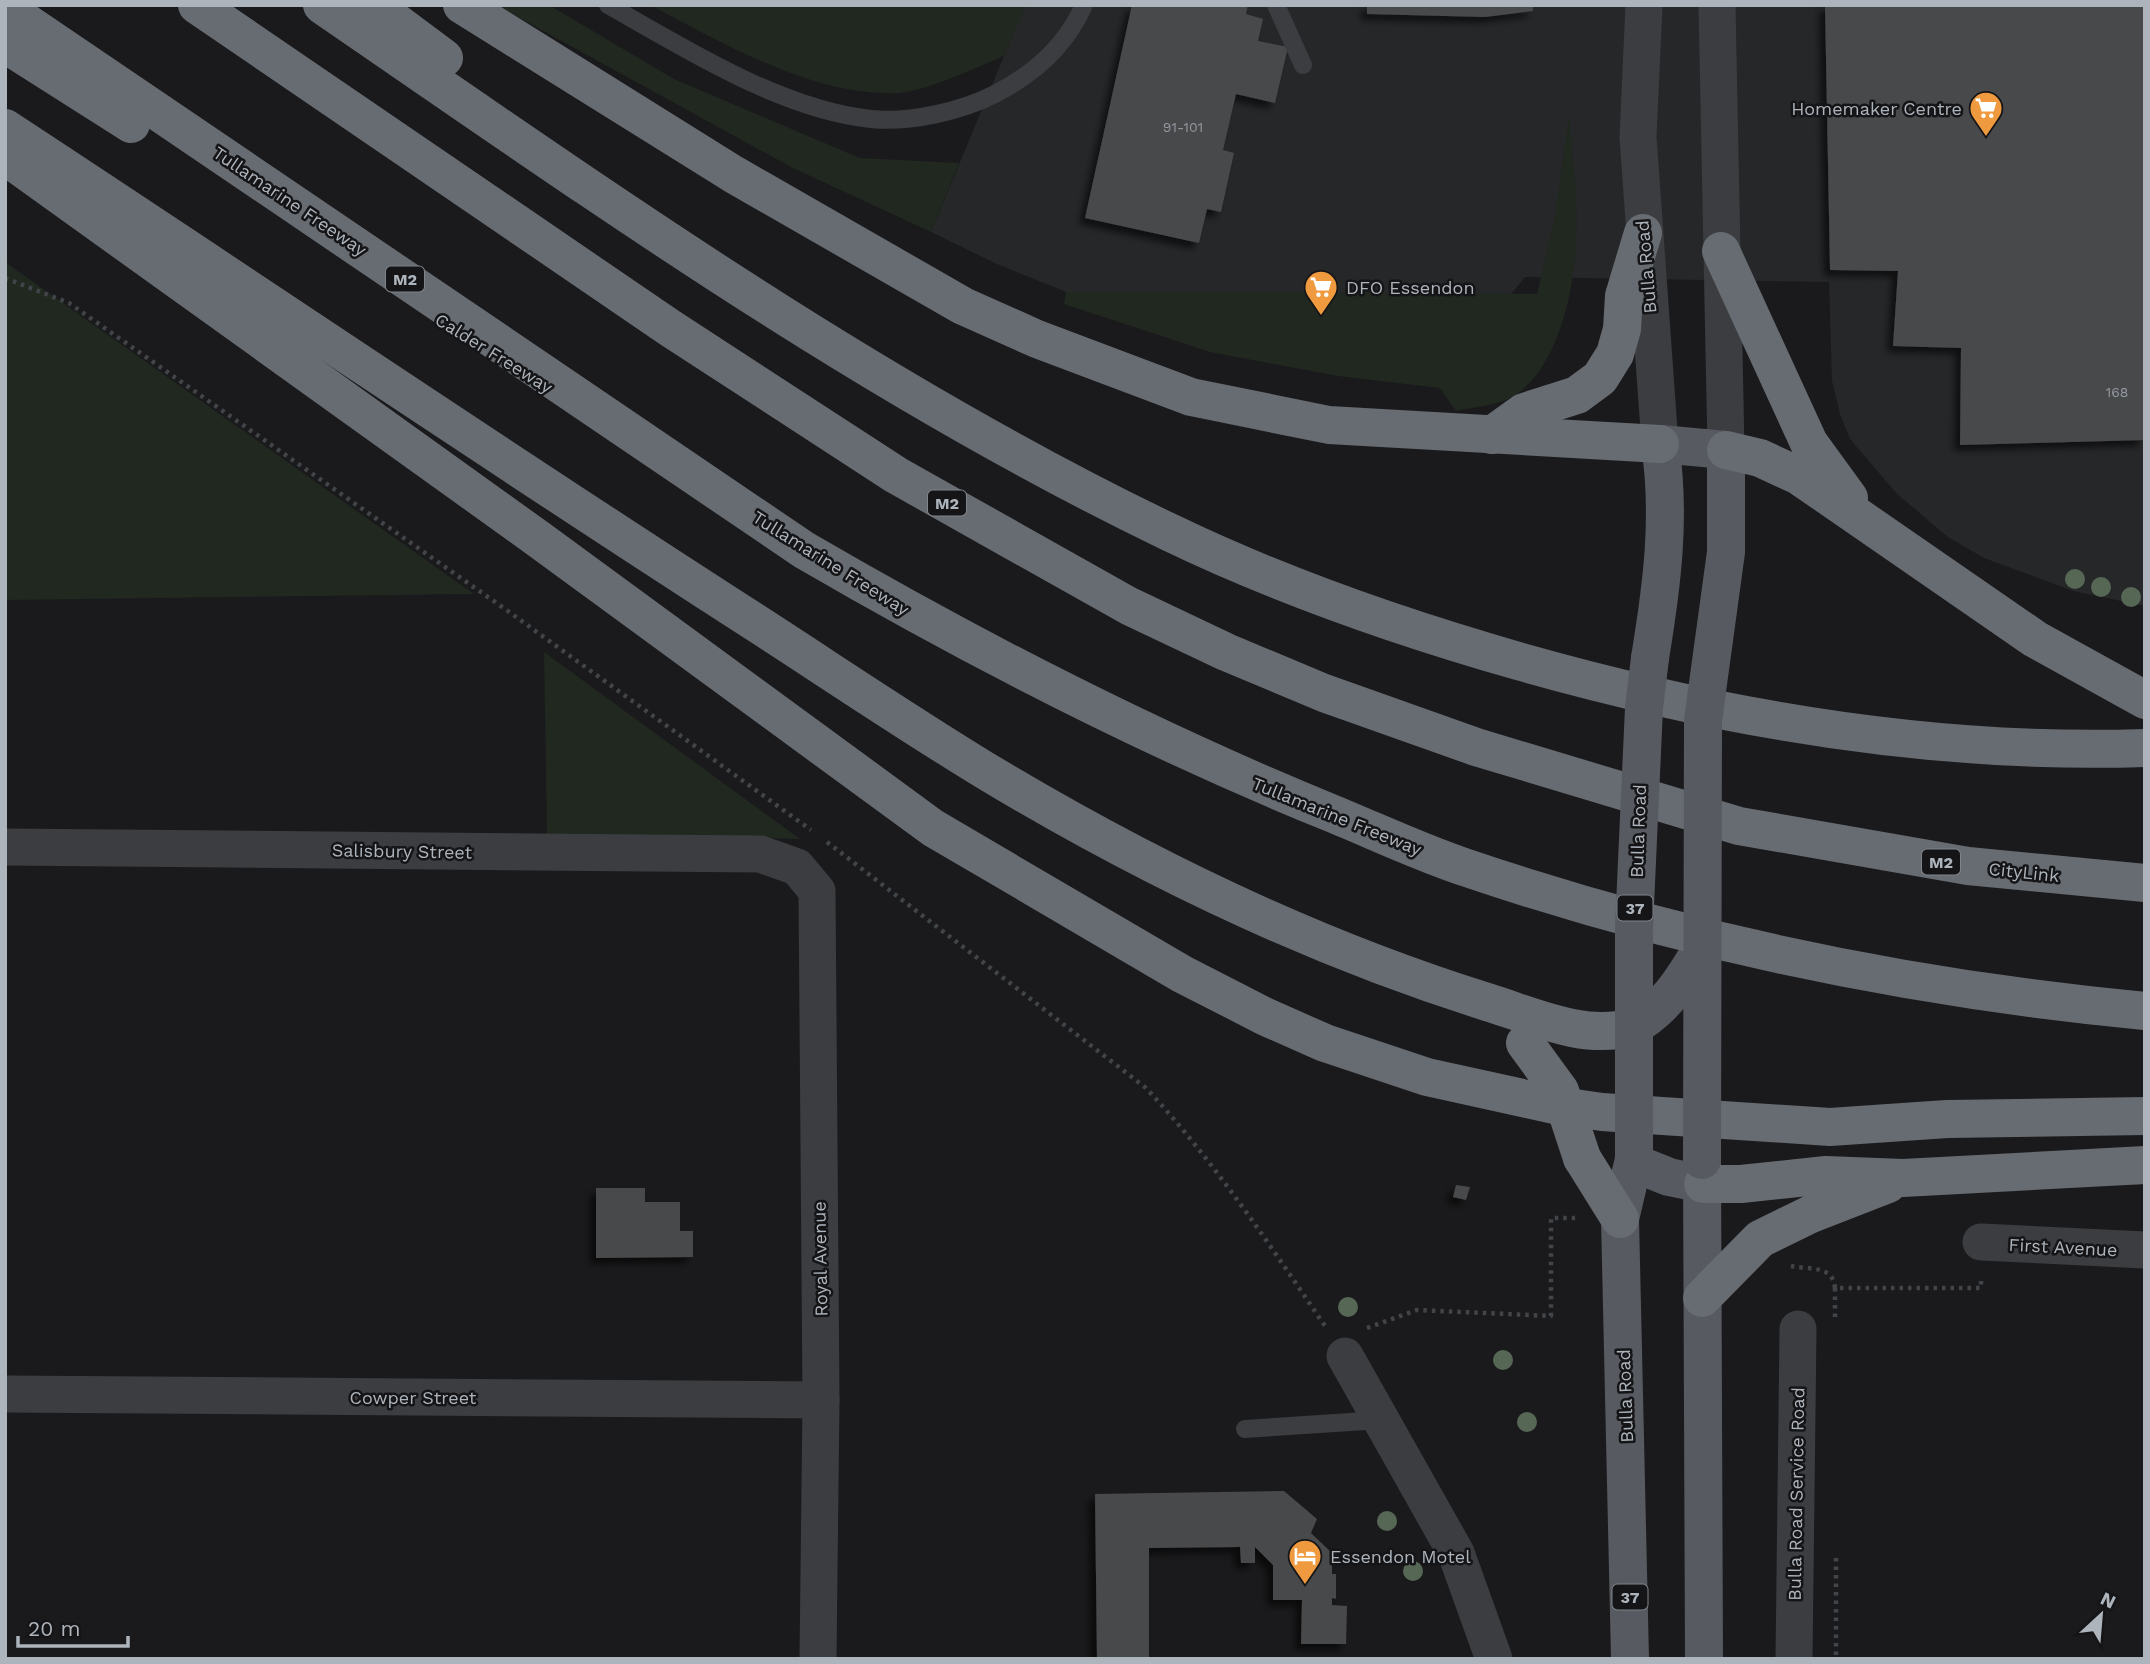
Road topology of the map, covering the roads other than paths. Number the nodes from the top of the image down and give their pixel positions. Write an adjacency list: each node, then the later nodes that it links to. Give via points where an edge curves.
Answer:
1 (197, 5): 27 (highway, CityLink / M2, via 670,328 896,475 1129,606 1226,652 1324,693 1476,747 1739,826 1968,866)
2 (322, 5): 17 (highway, via 718,274)
3 (373, 5): 17 (highway)
4 (462, 5): 18 (highway, via 890,266 1037,339 1191,397 1329,425)
5 (608, 5): 6 (lane, via 739,78 814,106 872,119 968,107 1013,85 1055,52)
6 (1084, 5)
7 (1276, 5): 12 (lane)
8 (1644, 5): 15 (street, Bulla Road, via 1638,137)
9 (1717, 5): 16 (street)
10 (5, 8): 22 (highway, Tullamarine Freeway / M2)
11 (5, 44): 22 (highway, Calder Freeway)
12 (1303, 65)
13 (5, 128): 29 (highway, via 992,775 1216,894 1302,933)
14 (5, 156): 32 (highway, via 933,828 1182,974 1266,1017 1325,1043 1427,1077 1602,1112 1830,1127 1947,1119)
15 (1643, 233): 18 (highway, via 1624,296 1615,354 1600,378 1577,396 1524,412); 19 (street, Bulla Road)
16 (1721, 251): 20 (street); 21 (highway, via 1809,443)
17 (867, 366): 24 (highway, via 1005,447 1169,532 1349,607 1468,647 1607,686 1741,716 2000,748)
18 (1492, 435): 19 (highway)
19 (1660, 444): 20 (main road); 31 (main road, Bulla Road / 37, bridge, via 1667,538 1641,748)
20 (1726, 450): 21 (highway, via 1800,476); 28 (main road, bridge, via 1726,552 1703,721)
21 (1876, 529): 23 (highway, via 2035,639)
22 (804, 550): 30 (highway, Tullamarine Freeway / M2, via 933,625 1233,773 1461,866 1580,904 1743,947 1917,982)
23 (2130, 693)
24 (2145, 748)
25 (5, 847): 26 (street, Salisbury Street, via 760,854)
26 (797, 867): 44 (street, Royal Avenue, via 817,891)
27 (2145, 883)
28 (1703, 946): 31 (main road, bridge, via 1652,1016); 35 (main road, bridge)
29 (1465, 995): 31 (highway, via 1569,1027); 37 (highway, bridge, via 1525,1043 1560,1091 1582,1158)
30 (2145, 1011)
31 (1622, 1030): 33 (main road, Bulla Road / 37, bridge)
32 (2145, 1116)
33 (1634, 1161): 35 (main road, via 1669,1177); 37 (main road, Bulla Road / 37)
34 (2145, 1165): 36 (highway)
35 (1702, 1172): 36 (highway, via 1741,1184 1826,1175); 40 (main road)
36 (1903, 1178): 40 (highway, via 1760,1239)
37 (1619, 1219): 49 (main road, Bulla Road / 37)
38 (1981, 1242): 39 (street, First Avenue)
39 (2145, 1250)
40 (1702, 1298): 50 (main road)
41 (1798, 1329): 51 (street, Bulla Road Service Road)
42 (1340, 1348): 45 (street)
43 (5, 1394): 44 (street, Cowper Street)
44 (821, 1400): 47 (street, Royal Avenue)
45 (1381, 1420): 46 (lane); 48 (street, via 1456,1553)
46 (1245, 1429)
47 (818, 1659)
48 (1493, 1659)
49 (1630, 1659)
50 (1704, 1659)
51 (1794, 1659)

